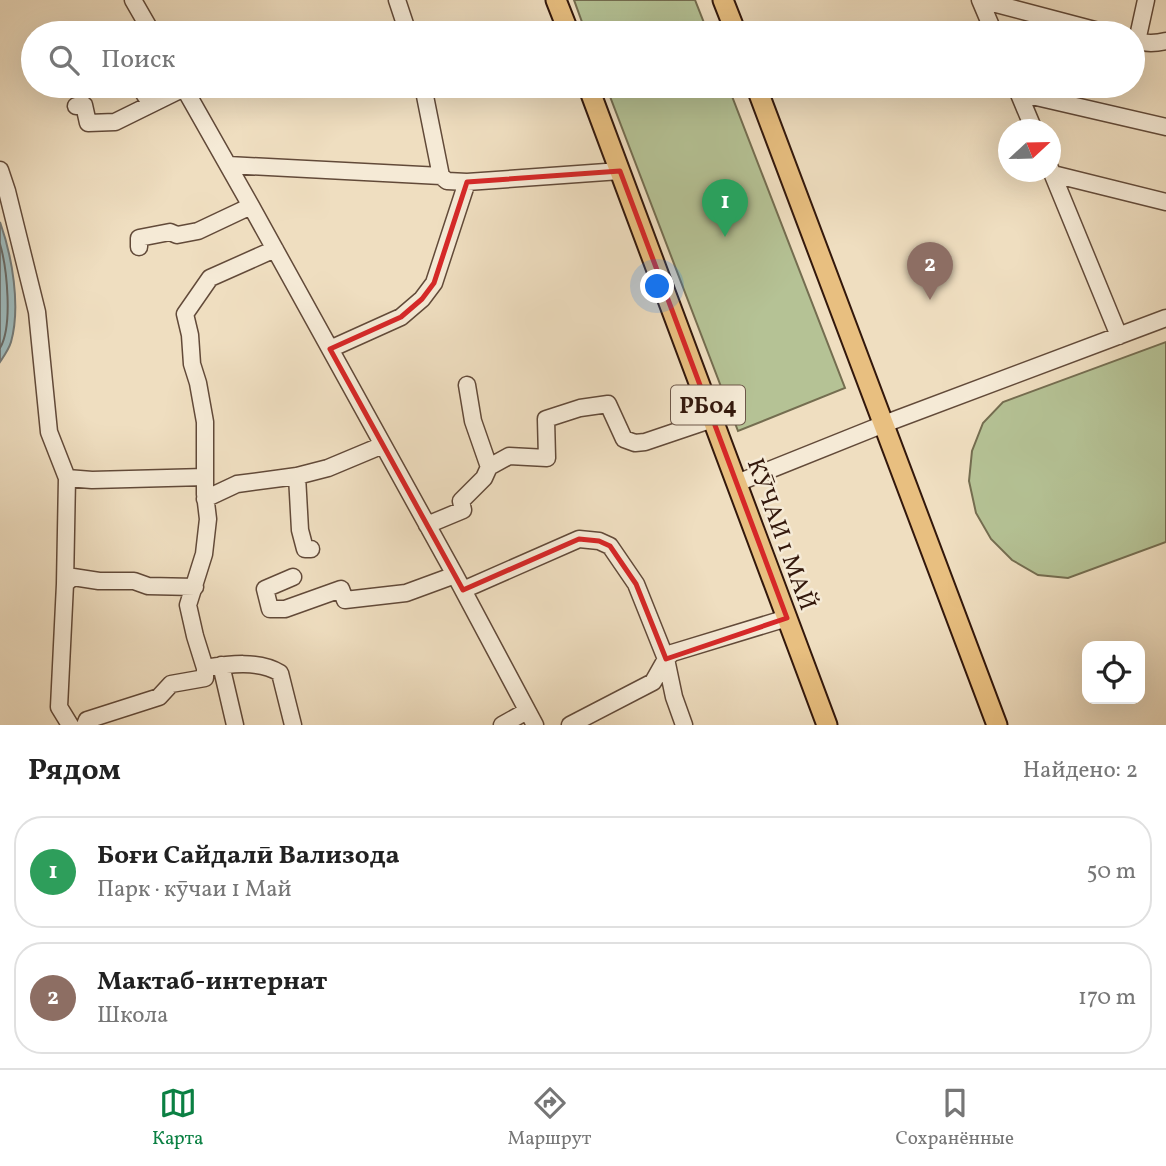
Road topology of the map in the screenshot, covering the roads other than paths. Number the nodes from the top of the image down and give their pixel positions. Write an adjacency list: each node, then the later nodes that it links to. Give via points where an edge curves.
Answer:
1 (133, 0): 7 (street)
2 (397, 0): 8 (street)
3 (556, 0): 9 (main road)
4 (723, 0): 10 (main road)
5 (981, 0): 11 (street); 12 (street)
6 (1146, 0): 13 (street)
7 (145, 21)
8 (404, 21)
9 (564, 21)
10 (731, 21)
11 (989, 21)
12 (1061, 21)
13 (1140, 21)
14 (1166, 41): 15 (street)
15 (1145, 44)
16 (147, 98): 24 (street)
17 (162, 98): 24 (street)
18 (189, 98): 28 (street)
19 (426, 98): 32 (street)
20 (593, 98): 30 (main road, КӮЧАИ 1 МАЙ / РБ04)
21 (760, 98): 44 (main road)
22 (1020, 98): 26 (street)
23 (1049, 98): 27 (street)
24 (151, 104): 25 (street, via 115,122 88,123 84,104)
25 (76, 106)
26 (1029, 119)
27 (1166, 127)
28 (228, 165): 32 (street); 36 (street)
29 (0, 170): 49 (street, via 37,312 49,432)
30 (620, 171): 33 (street); 43 (main road, КӮЧАИ 1 МАЙ / РБ04)
31 (1061, 173): 35 (street)
32 (441, 176): 33 (street, via 447,181)
33 (467, 182): 41 (street, via 434,283 422,299 401,317)
34 (1056, 182): 40 (street)
35 (1166, 202)
36 (251, 206): 37 (street, via 198,231 139,238); 38 (street)
37 (139, 247)
38 (275, 249): 41 (street); 48 (street, via 210,278 185,314 205,422)
39 (1166, 318): 40 (street)
40 (1119, 336): 44 (street)
41 (330, 349): 45 (street)
42 (467, 385): 46 (street, via 473,421)
43 (713, 419): 46 (street, via 635,443 624,439 608,404 580,408 546,419 547,458 509,456); 50 (main road, КӮЧАИ 1 МАЙ / РБ04)
44 (884, 424): 50 (street); 72 (main road)
45 (383, 445): 47 (street); 52 (street)
46 (489, 467): 52 (street, via 461,501 463,510)
47 (297, 476): 51 (street, via 237,484); 53 (street, via 300,530 305,549)
48 (205, 477): 49 (street); 51 (street)
49 (67, 478): 56 (street)
50 (737, 483): 59 (main road, КӮЧАИ 1 МАЙ / РБ04)
51 (205, 499): 57 (street, via 208,519)
52 (427, 525): 54 (street)
53 (311, 549)
54 (454, 575): 55 (street, via 406,593 345,600 341,589 285,609 271,609 265,589); 58 (street)
55 (293, 578)
56 (65, 584): 57 (street, via 73,577); 64 (street, via 59,707)
57 (195, 587): 61 (street, via 188,606 195,636)
58 (463, 590): 60 (street, via 579,539 599,541 610,546 636,584); 62 (street)
59 (787, 618): 60 (street, via 672,653); 71 (main road, КӮЧАИ 1 МАЙ / РБ04)
60 (666, 659): 63 (street, via 653,682); 70 (street)
61 (213, 667): 65 (street, via 205,678 171,684 159,697 87,720); 66 (street); 67 (street, via 233,664 280,673)
62 (531, 718): 68 (street)
63 (602, 718): 69 (street)
64 (70, 725)
65 (85, 725)
66 (234, 725)
67 (293, 725)
68 (502, 725)
69 (570, 725)
70 (684, 725)
71 (827, 725)
72 (997, 725)

